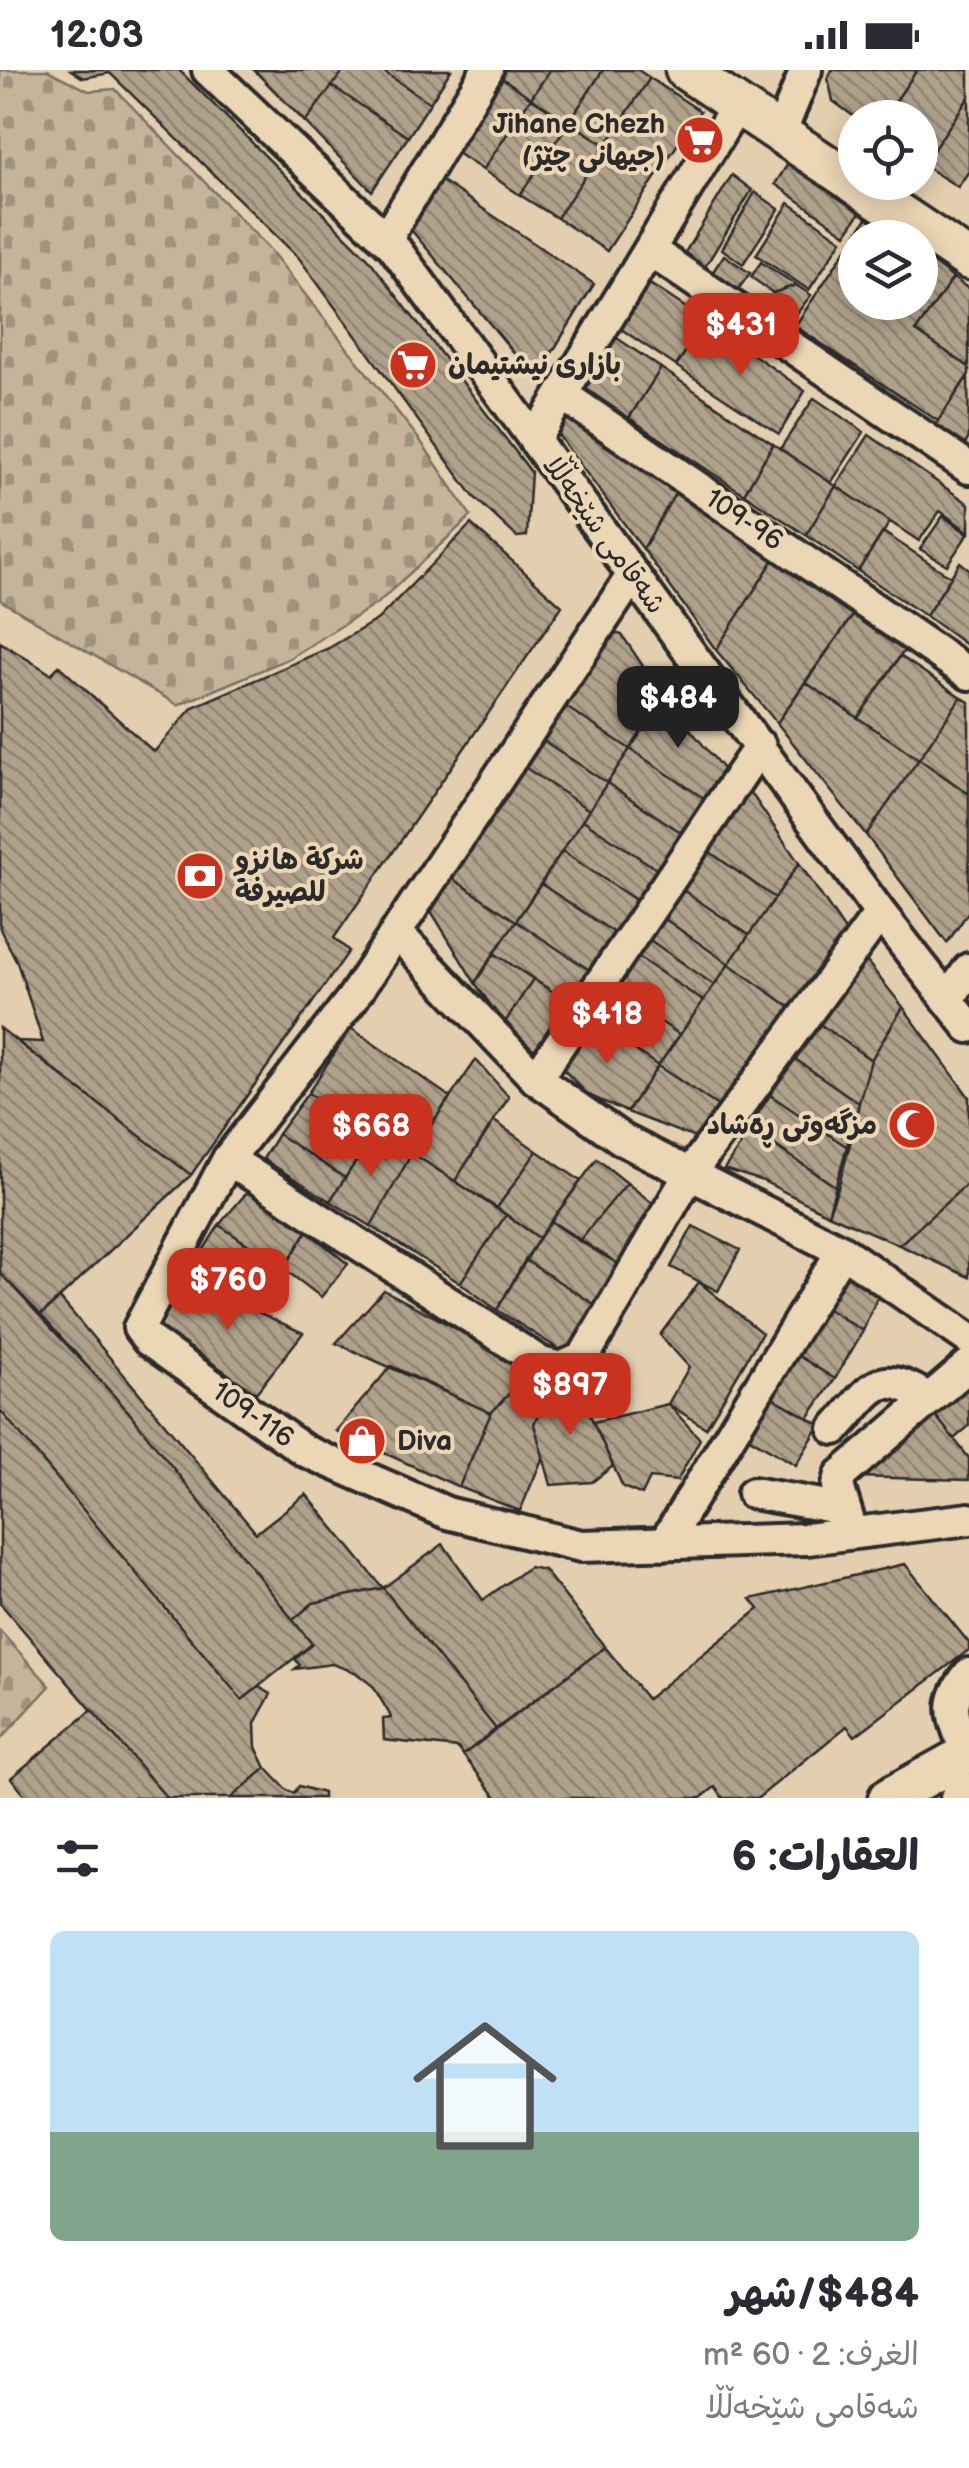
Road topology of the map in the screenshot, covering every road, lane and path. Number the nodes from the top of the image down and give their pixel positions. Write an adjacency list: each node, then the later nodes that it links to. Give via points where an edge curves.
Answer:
1 (208, 70): 7 (street, شەقامی شێخەڵڵا)
2 (487, 70): 7 (street)
3 (685, 70): 5 (main road)
4 (806, 70): 6 (street)
5 (737, 105): 6 (main road); 8 (street)
6 (780, 134): 9 (main road)
7 (386, 239): 11 (street, شەقامی شێخەڵڵا)
8 (652, 252): 10 (street); 12 (street)
9 (969, 260)
10 (563, 396): 11 (street); 14 (street, 109-96)
11 (534, 440): 13 (street, شەقامی شێخەڵڵا)
12 (969, 468)
13 (632, 576): 15 (street, شەقامی شێخەڵڵا); 17 (street, 109-116)
14 (969, 674)
15 (760, 746): 16 (street, شەقامی شێخەڵڵا); 21 (street)
16 (880, 913): 19 (street, شەقامی شێخەڵڵا); 23 (street)
17 (396, 932): 21 (street); 22 (street, 109-116)
18 (969, 969): 19 (street)
19 (948, 1000): 20 (street, شەقامی شێخەڵڵا)
20 (969, 1027)
21 (536, 1079): 23 (street, via 623,1140)
22 (228, 1159): 23 (street, via 541,1363 560,1368 583,1358); 32 (street, 109-116, via 141,1317 138,1328 148,1340 304,1451 447,1513 581,1546)
23 (689, 1175): 24 (street)
24 (842, 1250): 25 (street); 32 (street)
25 (969, 1339)
26 (969, 1365): 27 (street)
27 (929, 1399): 28 (street, via 890,1380); 31 (street, via 841,1475)
28 (836, 1429)
29 (753, 1494): 31 (street)
30 (969, 1519): 31 (street, 109-116)
31 (849, 1520): 32 (street, 109-116, via 807,1539)
32 (664, 1544)
33 (969, 1674): 34 (street, via 950,1705)
34 (958, 1778): 35 (main road)
35 (888, 1798)

